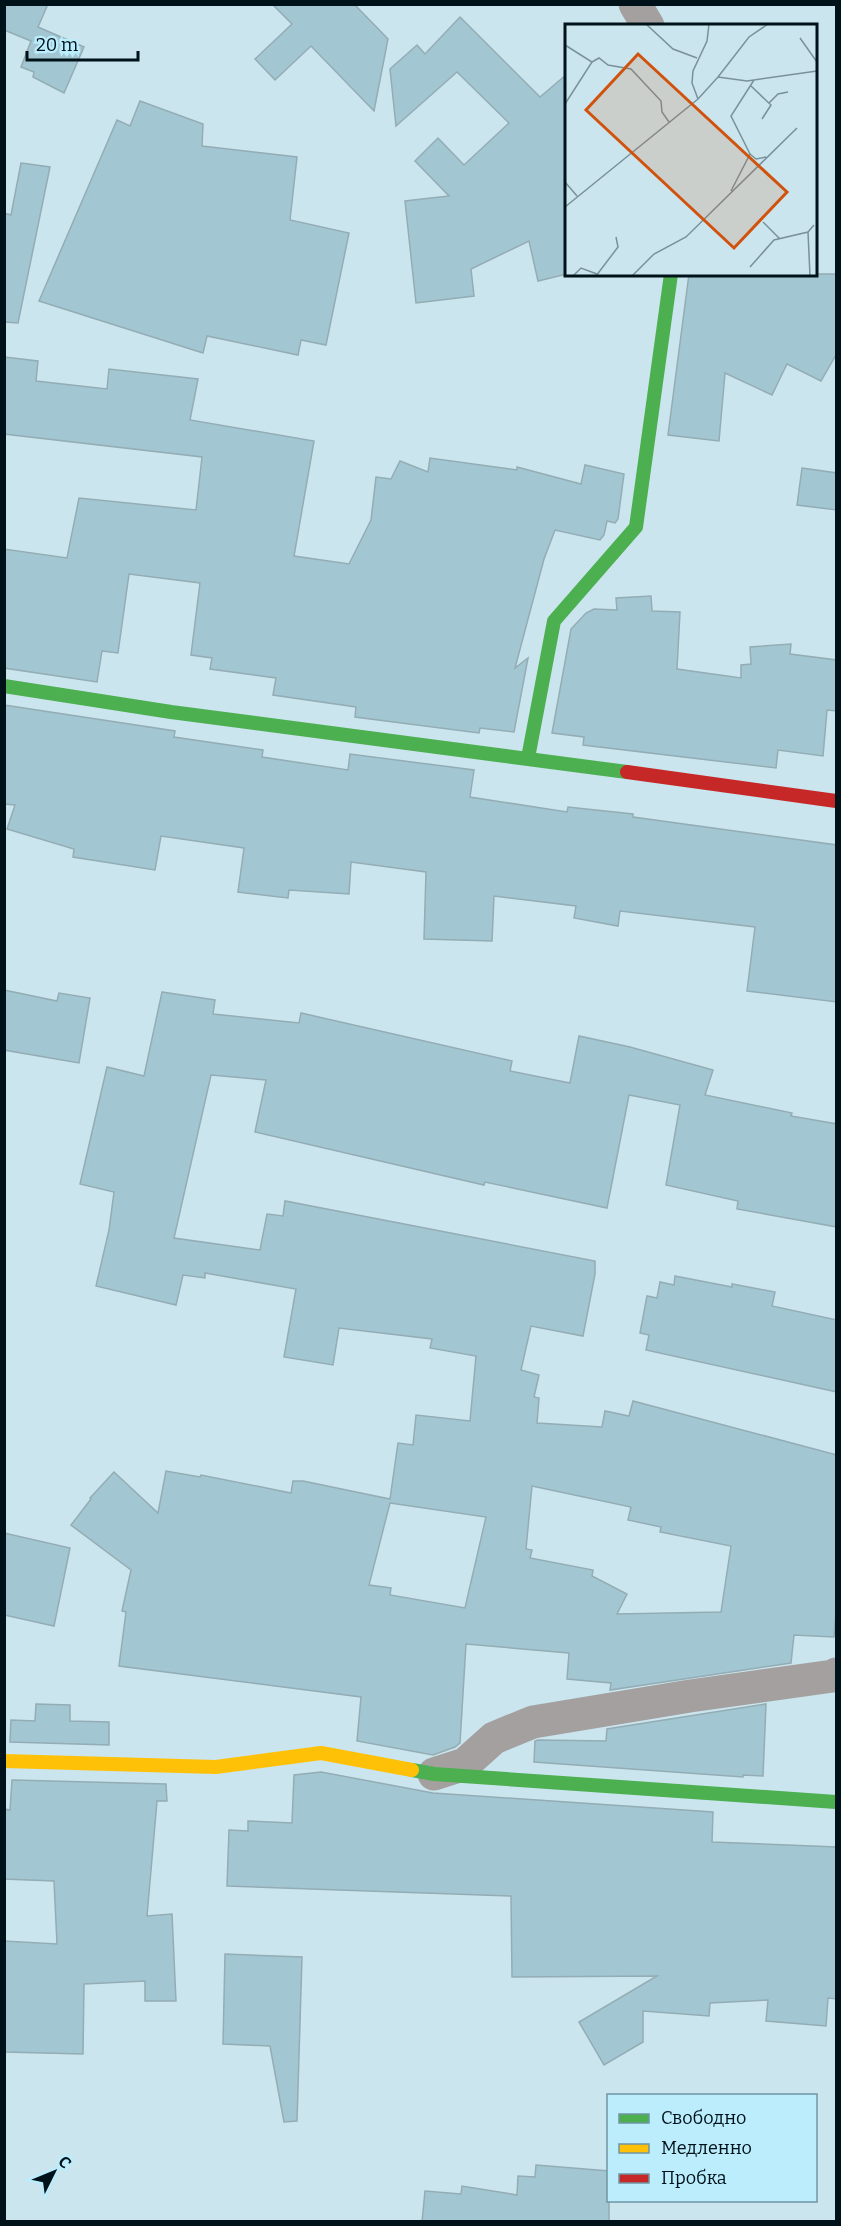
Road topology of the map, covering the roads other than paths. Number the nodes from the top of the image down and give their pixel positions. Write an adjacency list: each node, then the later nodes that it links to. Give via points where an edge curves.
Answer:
1 (634, 4): 2 (street)
2 (647, 24)
3 (671, 276): 5 (street, via 636,526 554,621)
4 (4, 686): 5 (street, via 171,712)
5 (528, 758): 6 (street)
6 (837, 801)
7 (837, 1674): 9 (street, via 533,1722 494,1738 465,1764)
8 (4, 1761): 9 (street, via 216,1767 321,1753)
9 (434, 1774): 10 (street)
10 (837, 1802)

